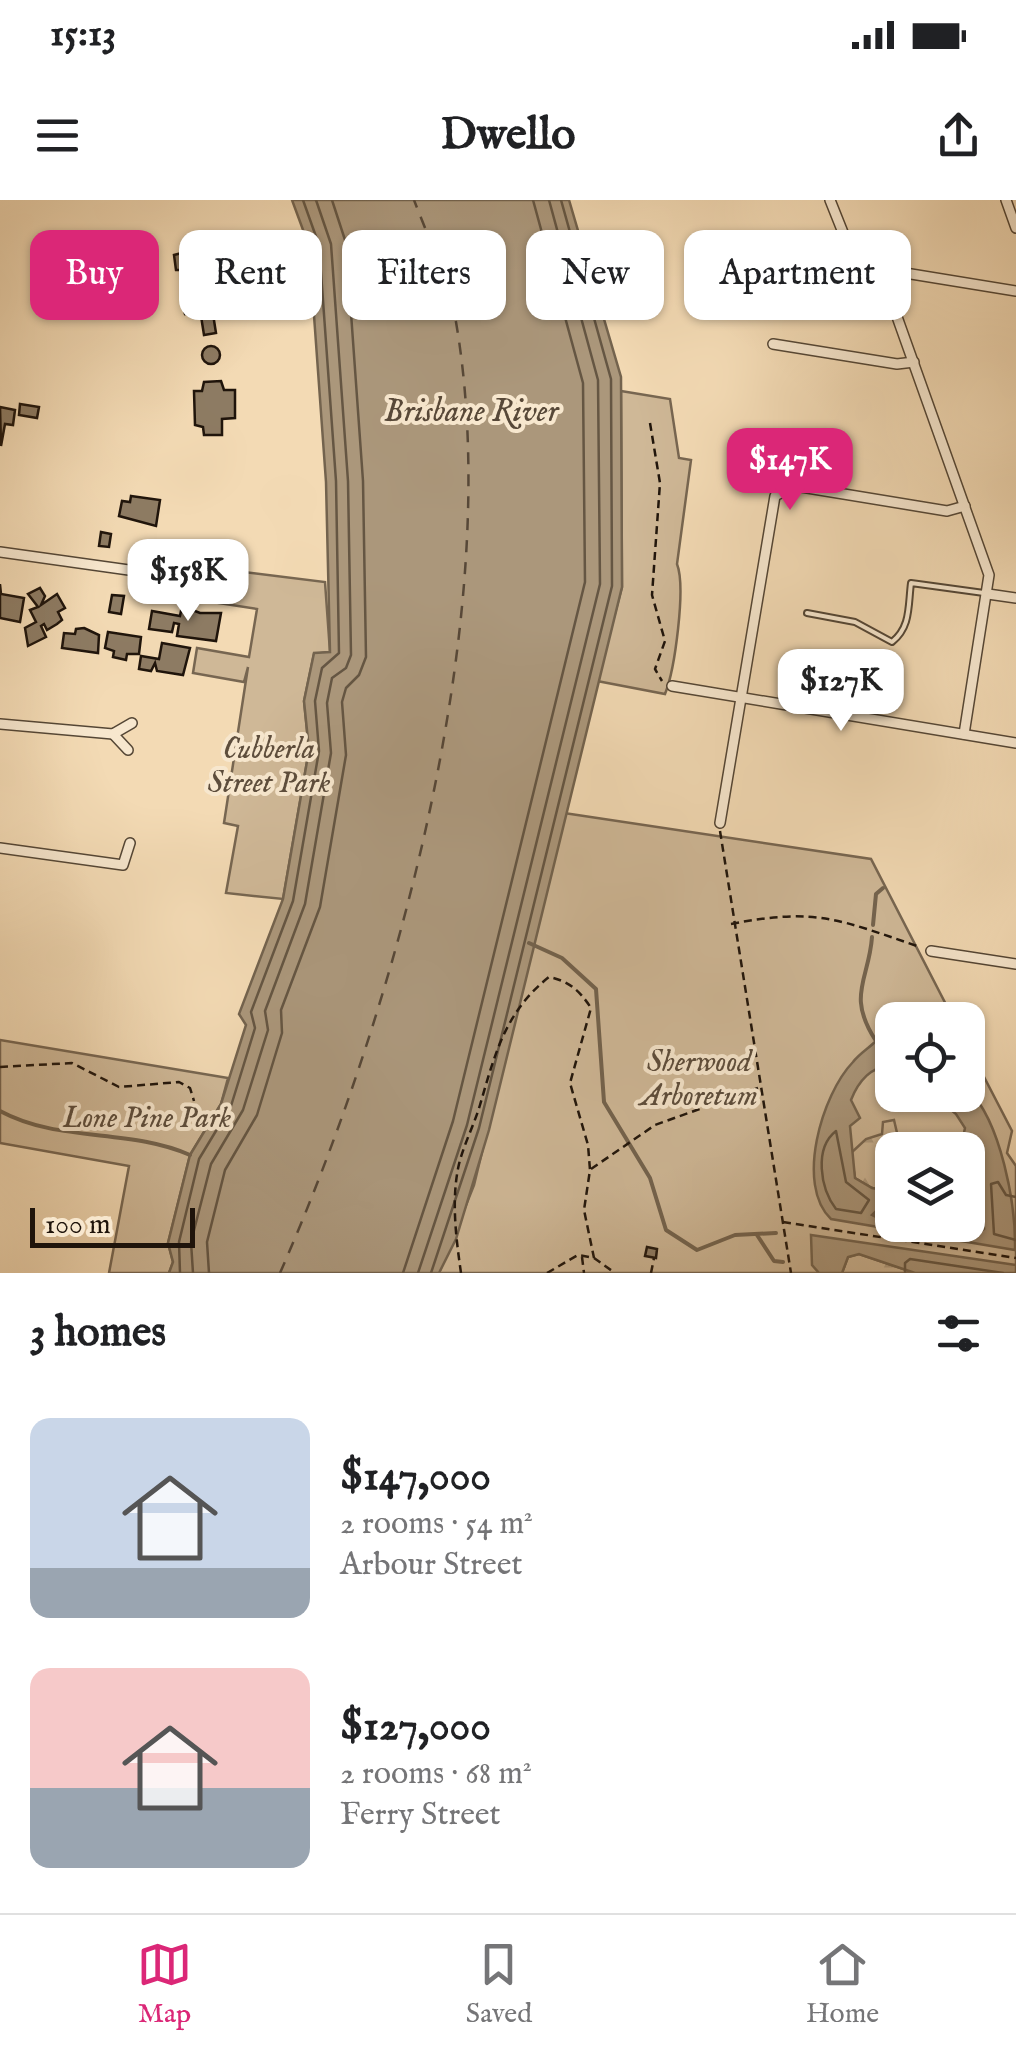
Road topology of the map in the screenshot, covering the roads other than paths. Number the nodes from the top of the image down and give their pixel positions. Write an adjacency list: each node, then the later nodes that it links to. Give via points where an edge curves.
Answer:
1 (830, 200): 4 (street)
2 (1006, 200): 3 (street)
3 (1016, 228)
4 (841, 230)
5 (911, 274): 6 (street)
6 (1016, 291)
7 (899, 320): 9 (street)
8 (773, 344): 9 (street)
9 (914, 362): 10 (street)
10 (965, 506): 13 (street, via 989,575); 17 (street, via 947,511 795,486 778,492)
11 (0, 552): 12 (street)
12 (143, 572)
13 (988, 594): 14 (street); 15 (lane, via 911,583 908,620 892,642 855,622); 21 (street)
14 (1016, 598)
15 (807, 613)
16 (672, 686): 17 (street)
17 (741, 698): 21 (street); 24 (street)
18 (132, 723): 20 (street)
19 (0, 724): 20 (street)
20 (114, 734): 23 (street)
21 (964, 734): 22 (street)
22 (1016, 742)
23 (128, 750)
24 (720, 823)
25 (130, 842): 26 (street, via 123,865)
26 (0, 848)
27 (931, 951): 28 (street)
28 (1016, 964)

